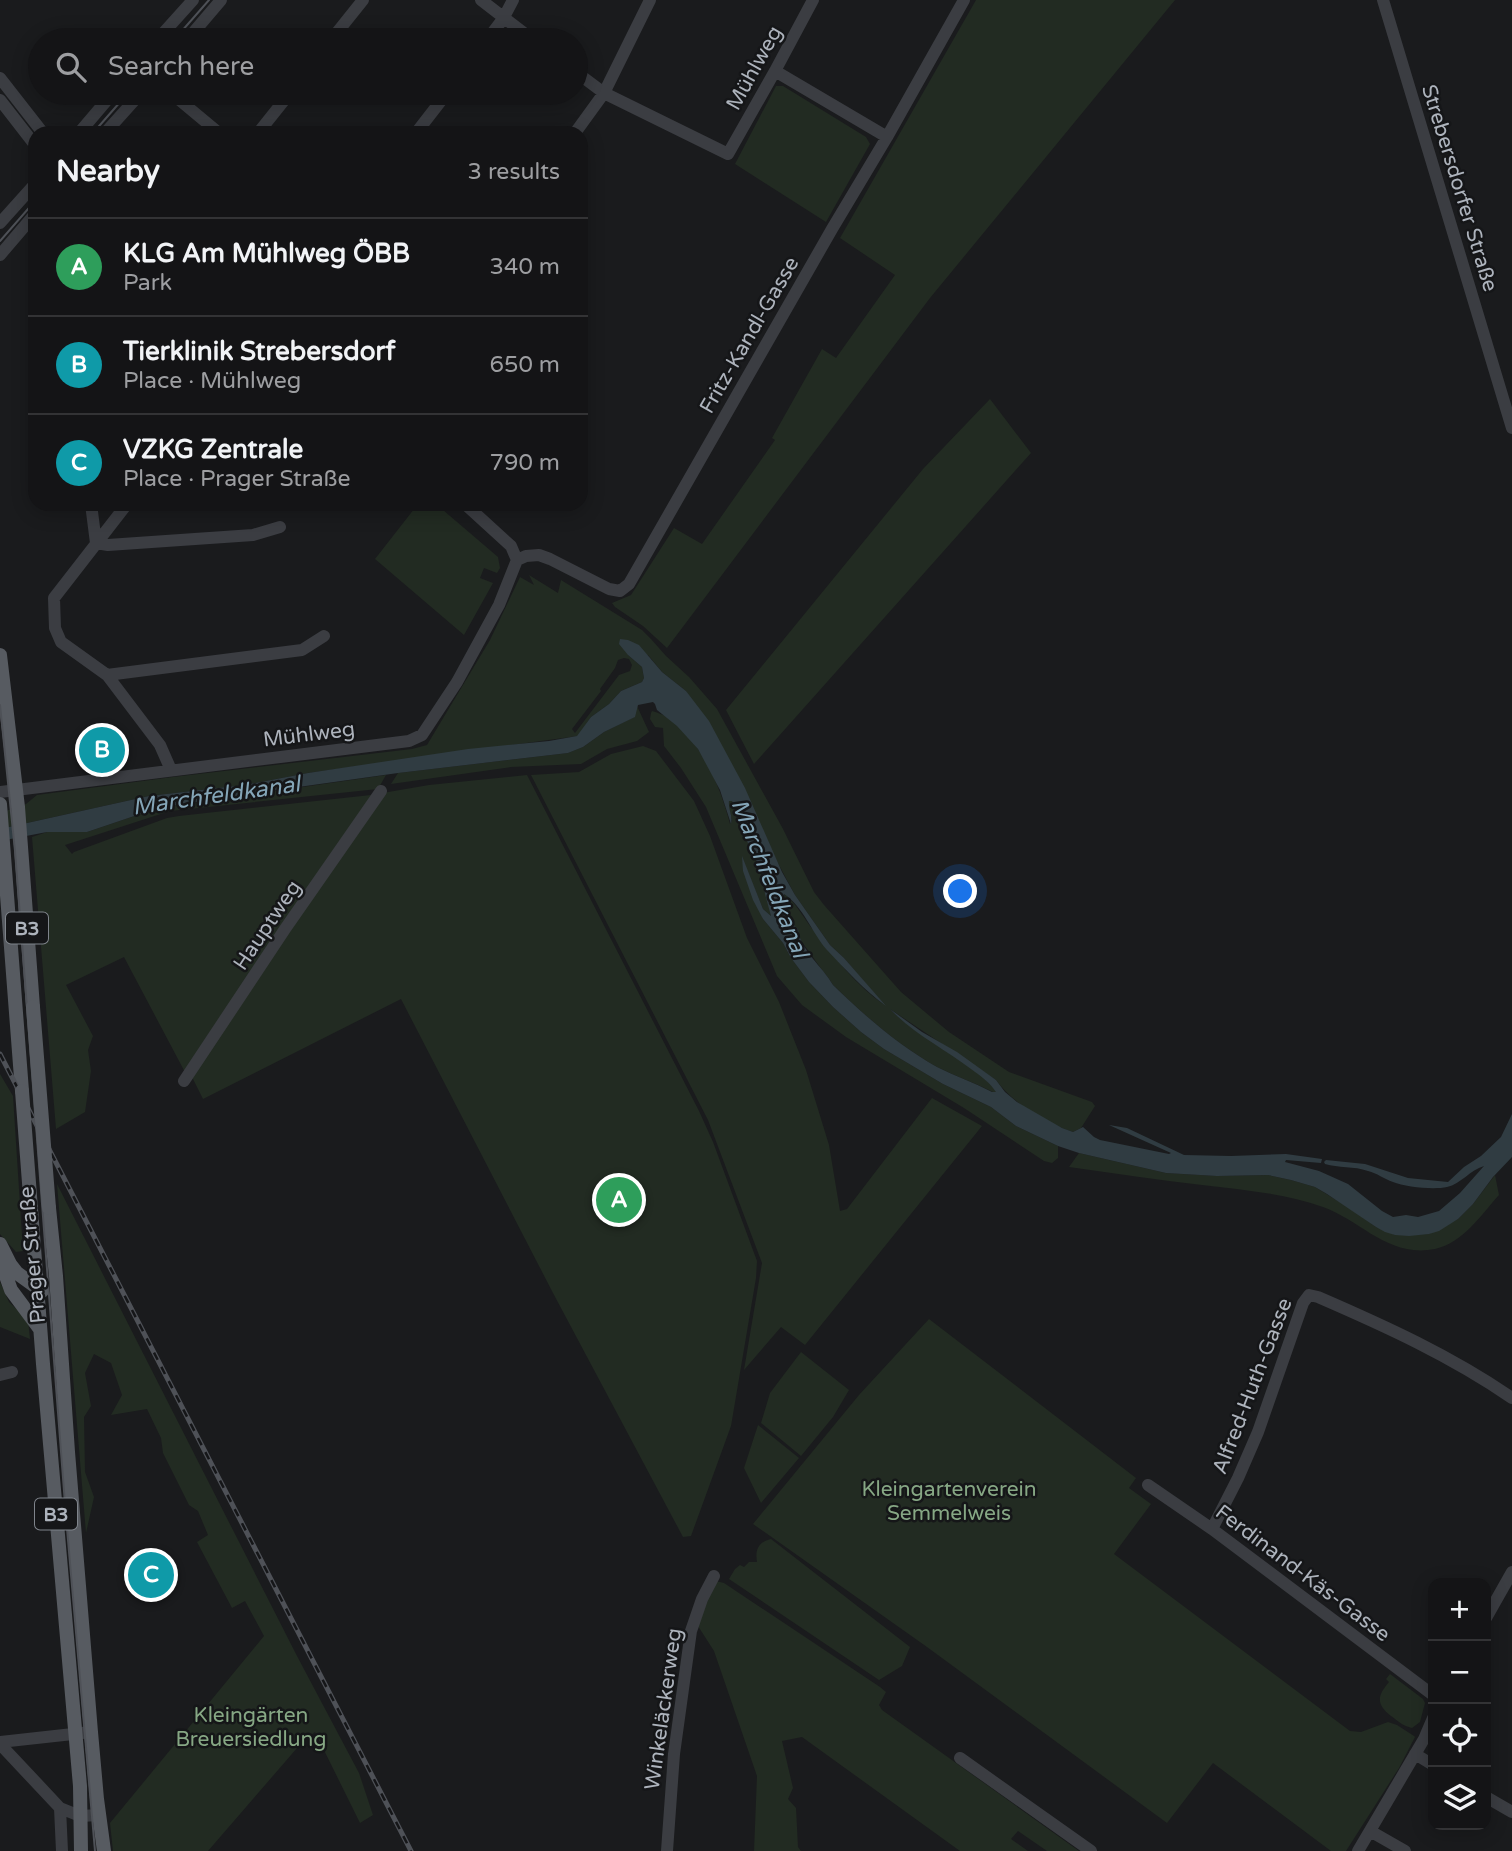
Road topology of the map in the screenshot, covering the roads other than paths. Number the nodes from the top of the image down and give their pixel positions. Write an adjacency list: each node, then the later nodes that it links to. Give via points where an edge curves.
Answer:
1 (193, 0): 11 (street)
2 (221, 0): 12 (street)
3 (363, 0): 13 (street)
4 (481, 0): 10 (street)
5 (513, 0): 10 (street)
6 (650, 0): 19 (street)
7 (813, 0): 16 (street, Mühlweg)
8 (964, 0): 34 (street, Fritz-Kandl-Gasse)
9 (1383, 0): 39 (street, Strebersdorfer Straße)
10 (503, 19): 14 (street); 15 (street)
11 (168, 28)
12 (197, 28)
13 (341, 28)
14 (496, 28)
15 (516, 28)
16 (775, 71): 19 (street, Mühlweg, via 727,154); 34 (street)
17 (0, 78): 26 (street)
18 (588, 81): 19 (street)
19 (604, 93): 32 (street)
20 (0, 100): 33 (street)
21 (103, 105): 27 (street)
22 (130, 105): 28 (street)
23 (185, 105): 29 (street)
24 (280, 105): 30 (street)
25 (438, 105): 31 (street)
26 (38, 126)
27 (85, 126)
28 (111, 126)
29 (211, 126)
30 (264, 126)
31 (421, 126)
32 (580, 126)
33 (28, 136)
34 (887, 137): 45 (street, Fritz-Kandl-Gasse, via 629,583 620,591 609,589 538,555)
35 (28, 192): 37 (street)
36 (28, 222): 38 (street)
37 (0, 223)
38 (0, 255)
39 (1512, 428)
40 (92, 511): 44 (street)
41 (121, 511): 44 (street)
42 (472, 511): 45 (street, via 510,546)
43 (280, 527): 44 (street, via 253,535)
44 (96, 543): 48 (street, via 54,598 55,628 61,642)
45 (517, 560): 49 (street, Mühlweg, via 476,648 422,735 404,743)
46 (324, 636): 48 (street, via 302,650)
47 (0, 655): 50 (main road, Prager Straße / B3)
48 (107, 675): 49 (street, via 160,744)
49 (171, 770): 50 (street, Mühlweg)
50 (16, 789): 52 (street, Mühlweg); 59 (main road, Prager Straße / B3, bridge)
51 (381, 791): 55 (street, Hauptweg)
52 (0, 792)
53 (0, 804): 54 (main road, Prager Straße / B3)
54 (1, 811): 56 (main road, Prager Straße / B3, bridge)
55 (184, 1081)
56 (33, 1234): 57 (main road, via 32,1247 23,1258); 60 (main road, Prager Straße / B3)
57 (1, 1251): 58 (main road); 60 (main road, via 17,1273)
58 (6, 1276): 60 (main road, via 22,1292); 62 (main road)
59 (56, 1276): 60 (main road); 61 (main road, Prager Straße / B3)
60 (41, 1292): 61 (main road, via 54,1304); 62 (main road, Prager Straße / B3)
61 (59, 1321): 71 (main road, Prager Straße / B3)
62 (40, 1329): 71 (main road, Prager Straße / B3)
63 (1512, 1398): 65 (street, Alfred-Huth-Gasse, via 1398,1332 1309,1295 1258,1432)
64 (1148, 1485): 65 (street, Ferdinand-Käs-Gasse)
65 (1212, 1529): 69 (street, Ferdinand-Käs-Gasse)
66 (1512, 1572): 68 (street)
67 (714, 1576): 85 (street, Winkeläckerweg, via 691,1631 674,1754)
68 (1491, 1609)
69 (1428, 1691)
70 (1428, 1728): 73 (street)
71 (83, 1732): 72 (street); 79 (main road, Prager Straße / B3); 80 (main road, Prager Straße / B3)
72 (0, 1743): 77 (street)
73 (1415, 1755): 75 (street); 81 (street)
74 (960, 1758): 86 (street)
75 (1428, 1762)
76 (1491, 1800): 78 (street)
77 (60, 1808): 80 (street); 82 (street)
78 (1512, 1812)
79 (99, 1815): 80 (street); 84 (main road, Prager Straße / B3)
80 (80, 1816): 83 (main road, Prager Straße / B3)
81 (1370, 1831): 87 (street); 88 (street)
82 (62, 1851)
83 (80, 1851)
84 (104, 1851)
85 (667, 1851)
86 (1091, 1851)
87 (1358, 1851)
88 (1405, 1851)

